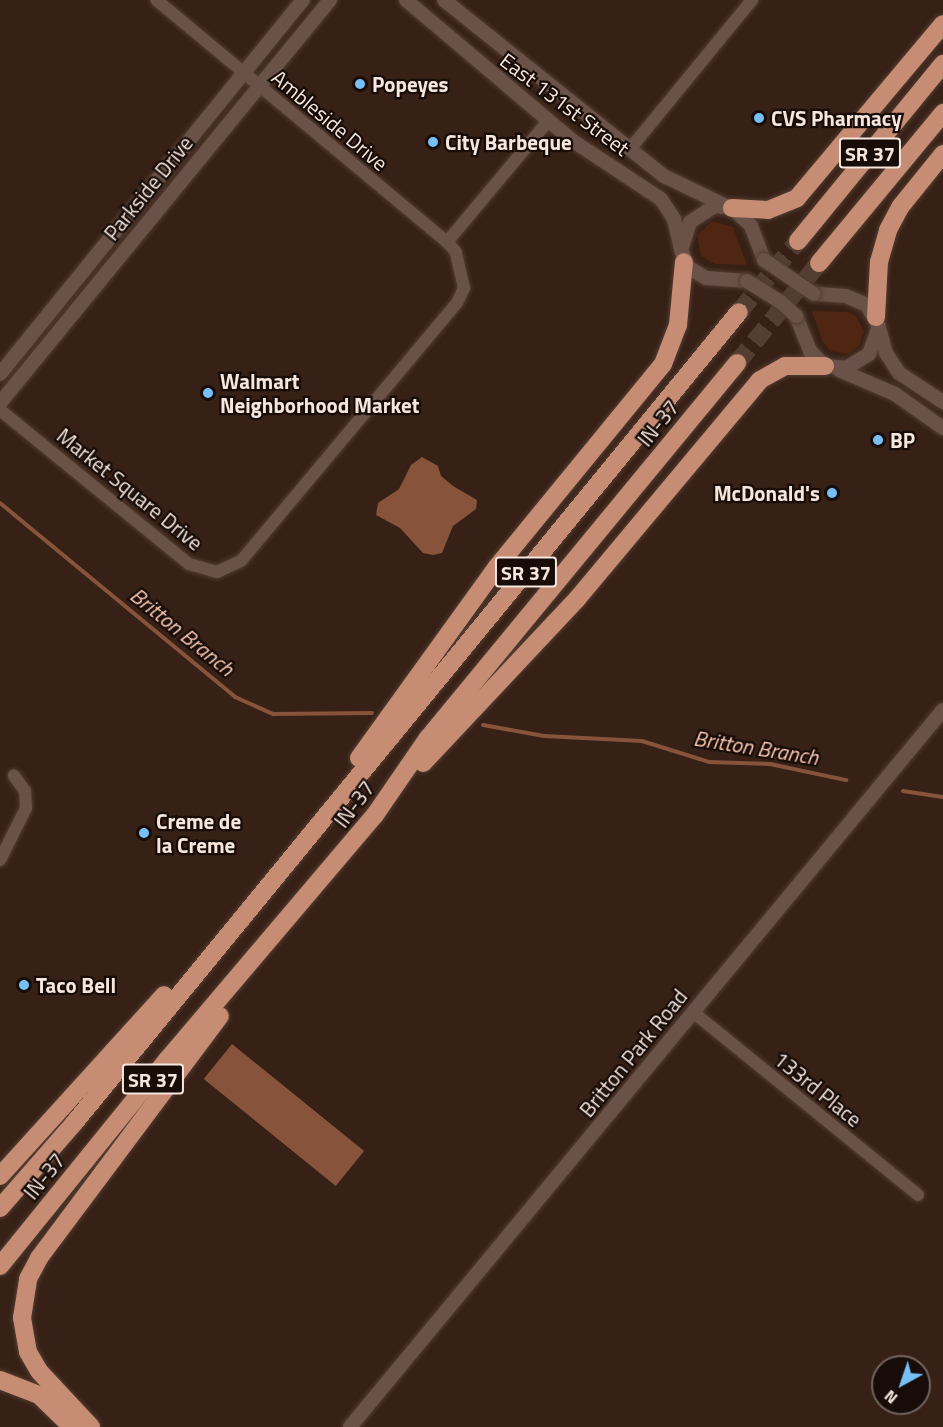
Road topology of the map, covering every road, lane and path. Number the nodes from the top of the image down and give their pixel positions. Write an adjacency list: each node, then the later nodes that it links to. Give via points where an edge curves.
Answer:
1 (157, 0): 9 (street, Ambleside Drive)
2 (303, 0): 9 (street, Parkside Drive)
3 (330, 0): 10 (street, Parkside Drive)
4 (406, 0): 12 (street, East 131st Street)
5 (444, 0): 13 (street, East 131st Street)
6 (752, 0): 13 (street)
7 (943, 24): 15 (highway, via 797,198 768,210)
8 (943, 64): 16 (highway, SR 37)
9 (243, 73): 10 (street, Ambleside Drive); 25 (street, Parkside Drive)
10 (259, 86): 17 (street, Ambleside Drive); 27 (street, Parkside Drive)
11 (943, 113): 19 (highway, SR 37)
12 (548, 121): 17 (street); 18 (street, East 131st Street, via 661,199 674,219)
13 (630, 149): 15 (street, East 131st Street, via 677,184)
14 (943, 154): 22 (highway, via 901,206 888,230 879,262)
15 (729, 207): 18 (street, via 715,206 695,217 683,235); 22 (street, bridge, via 751,226 764,260 814,294 855,298 867,304)
16 (798, 241)
17 (447, 242): 20 (street, Ambleside Drive, via 456,252)
18 (683, 256): 24 (street, bridge, via 706,278 747,281 782,302 796,316 810,351); 33 (highway, via 680,319 663,364 496,568 349,771)
19 (819, 263)
20 (463, 279): 28 (street, Market Square Drive, via 464,288 457,303 276,521 241,561 217,572 189,564)
21 (739, 312): 33 (highway, IN-37 / SR 37)
22 (878, 322): 24 (street, via 875,344 864,359); 26 (street, via 894,367)
23 (737, 363): 32 (highway, IN-37 / SR 37, via 428,738)
24 (831, 368): 29 (street, via 895,394); 32 (highway, via 785,366 760,380 557,621)
25 (0, 374)
26 (943, 402)
27 (0, 403)
28 (0, 410)
29 (943, 428)
30 (943, 710): 37 (street, Britton Park Road)
31 (14, 776): 34 (street, via 25,791 26,808)
32 (375, 815): 35 (highway, IN-37 / SR 37)
33 (314, 831): 36 (highway, IN-37 / SR 37)
34 (0, 860)
35 (310, 895): 41 (highway, IN-37 / SR 37, via 167,1060); 45 (highway, via 30,1273 22,1303 28,1352 39,1371)
36 (210, 957): 38 (highway, via 168,991); 40 (highway, IN-37 / SR 37)
37 (693, 1012): 39 (street, 133rd Place); 43 (street, Britton Park Road)
38 (0, 1176)
39 (918, 1195)
40 (0, 1208)
41 (0, 1266)
42 (0, 1380): 44 (highway, via 39,1395)
43 (353, 1425)
44 (72, 1427)
45 (92, 1427)

